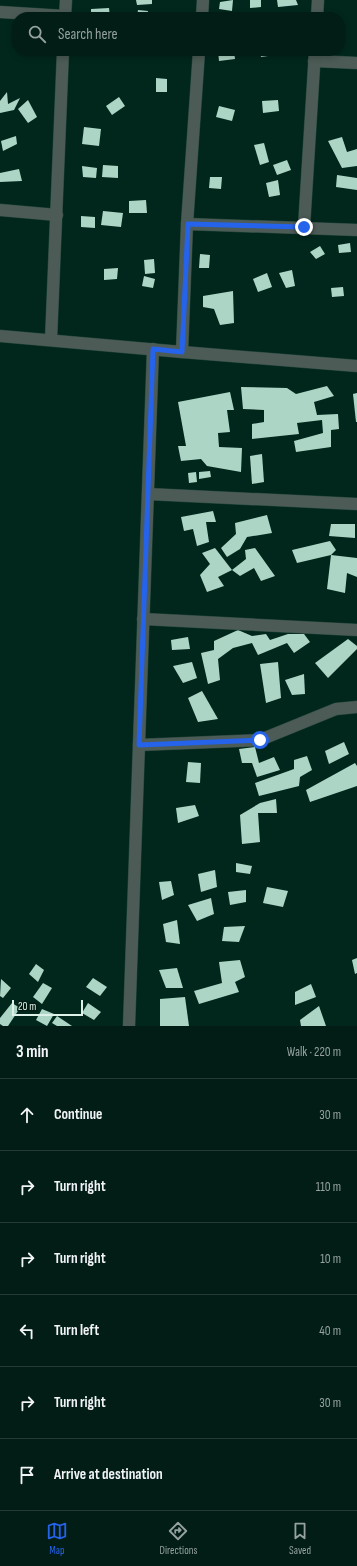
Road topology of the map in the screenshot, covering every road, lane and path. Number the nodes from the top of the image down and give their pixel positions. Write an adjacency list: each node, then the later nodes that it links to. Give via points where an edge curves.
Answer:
1 (66, 0): 5 (street)
2 (203, 0): 6 (street)
3 (318, 0): 7 (street)
4 (0, 12): 8 (street)
5 (65, 12)
6 (202, 12)
7 (317, 12)
8 (12, 13)
9 (64, 56): 14 (street)
10 (199, 56): 15 (street)
11 (314, 56): 12 (street); 16 (street)
12 (357, 64)
13 (0, 210): 14 (street)
14 (57, 215): 19 (street)
15 (188, 224): 16 (street); 21 (street)
16 (304, 227): 17 (street)
17 (357, 230)
18 (0, 336): 19 (street)
19 (52, 340): 20 (street)
20 (153, 349): 21 (street); 23 (street)
21 (182, 352): 22 (street)
22 (357, 366)
23 (148, 494): 24 (street); 25 (street)
24 (357, 504)
25 (143, 619): 26 (street); 28 (street)
26 (357, 630)
27 (357, 707): 28 (street, via 336,709 260,740)
28 (139, 745): 29 (street)
29 (129, 1026)

